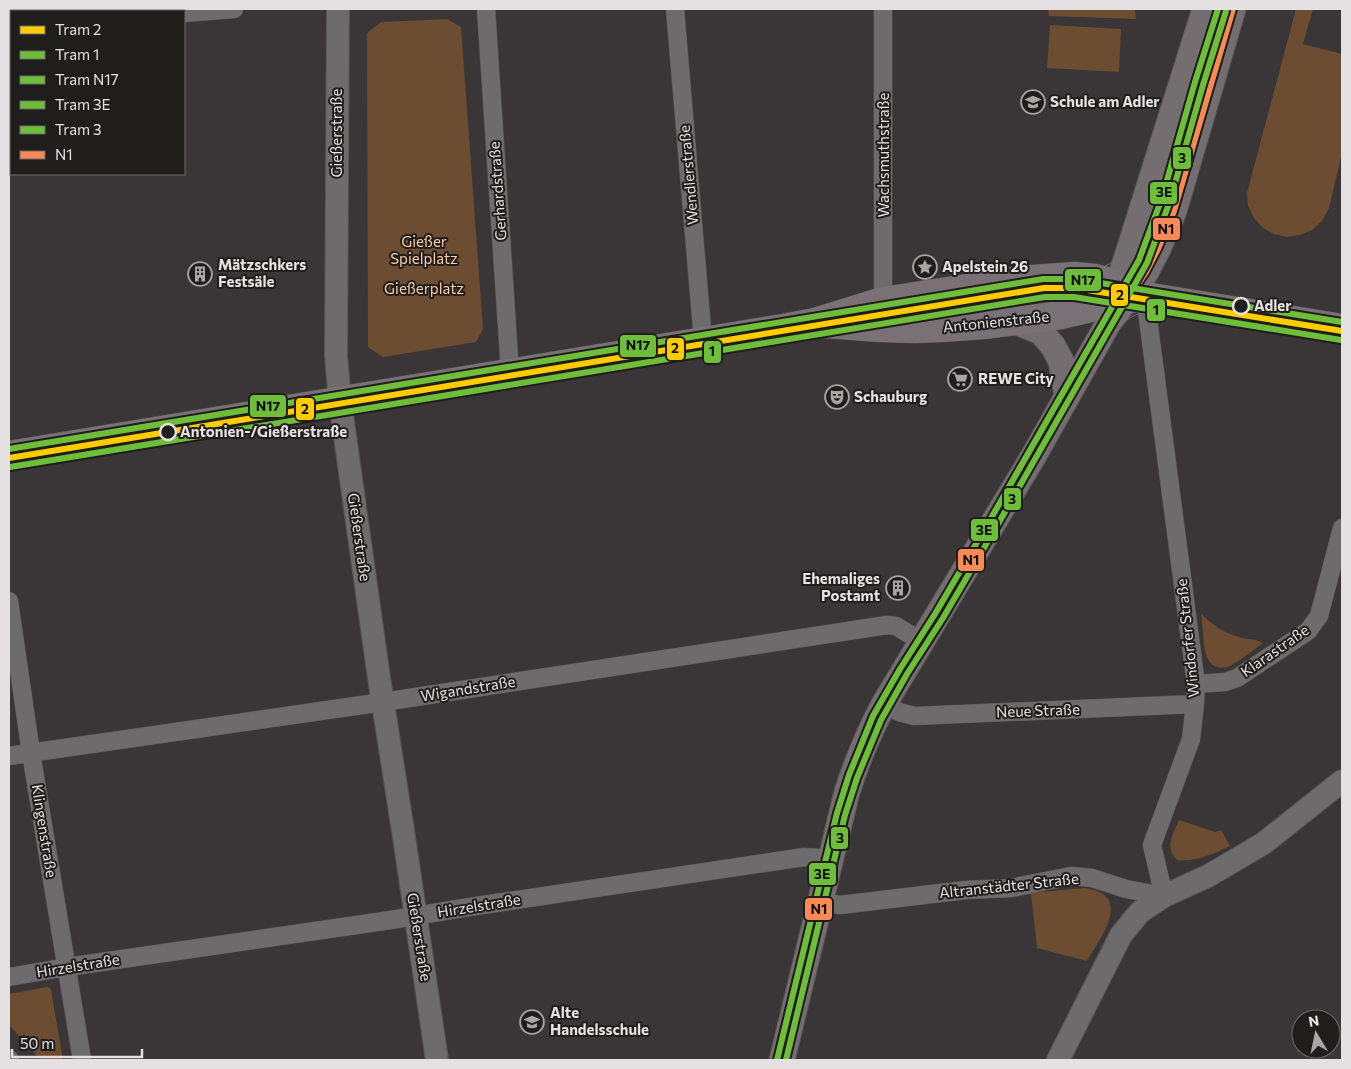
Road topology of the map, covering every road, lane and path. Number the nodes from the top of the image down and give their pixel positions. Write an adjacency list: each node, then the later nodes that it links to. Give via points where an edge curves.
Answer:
1 (234, 9): 8 (street)
2 (338, 9): 17 (street, Gießerstraße, via 336,356)
3 (486, 9): 15 (street, Gerhardstraße)
4 (675, 9): 14 (street, Wendlerstraße)
5 (884, 9): 10 (street, Wachsmuthstraße)
6 (1205, 9): 9 (main road, via 1143,202)
7 (1234, 9): 9 (main road, via 1174,211 1158,249)
8 (185, 13)
9 (1126, 296): 10 (main road, Antonienstraße, via 1095,278 1074,276 980,285); 11 (main road, Antonienstraße, via 1061,315); 13 (main road, Antonienstraße); 16 (main road); 22 (street, Windorfer Straße)
10 (883, 300): 12 (main road, Antonienstraße)
11 (1014, 321): 12 (main road, Antonienstraße, via 915,329); 16 (main road, via 1041,332 1053,346 1061,361)
12 (815, 322): 14 (main road, Antonienstraße)
13 (1342, 328)
14 (703, 341): 15 (main road, Antonienstraße)
15 (510, 372): 17 (main road, Antonienstraße)
16 (1067, 396): 21 (main road)
17 (340, 400): 18 (main road, Antonienstraße); 23 (street, Gießerstraße)
18 (9, 455)
19 (1342, 528): 22 (street, Klarastraße, via 1319,616 1308,631 1237,678)
20 (9, 601): 26 (street, Klingenstraße)
21 (922, 642): 23 (street, Wigandstraße, via 896,626 887,625); 24 (main road)
22 (1196, 684): 25 (street, Windorfer Straße)
23 (383, 702): 26 (street, Wigandstraße); 32 (street, Gießerstraße)
24 (884, 704): 25 (street, Neue Straße, via 914,716); 29 (main road, via 854,771)
25 (1195, 704): 30 (street, Windorfer Straße, via 1191,739 1152,845)
26 (31, 753): 27 (street, Wigandstraße); 33 (street, Klingenstraße)
27 (9, 756)
28 (1342, 781): 30 (street, via 1264,843 1208,876)
29 (830, 860): 31 (main road); 32 (street, Hirzelstraße, via 804,857)
30 (1164, 896): 31 (street, Altranstädter Straße, via 1071,876 1010,888 966,890 840,906); 38 (street, via 1140,912 1121,935)
31 (820, 902): 37 (main road)
32 (416, 916): 33 (street, Hirzelstraße); 36 (street, Gießerstraße)
33 (67, 967): 34 (street, Hirzelstraße); 35 (street, Klingenstraße)
34 (9, 977)
35 (82, 1060)
36 (437, 1060)
37 (782, 1060)
38 (1058, 1060)

